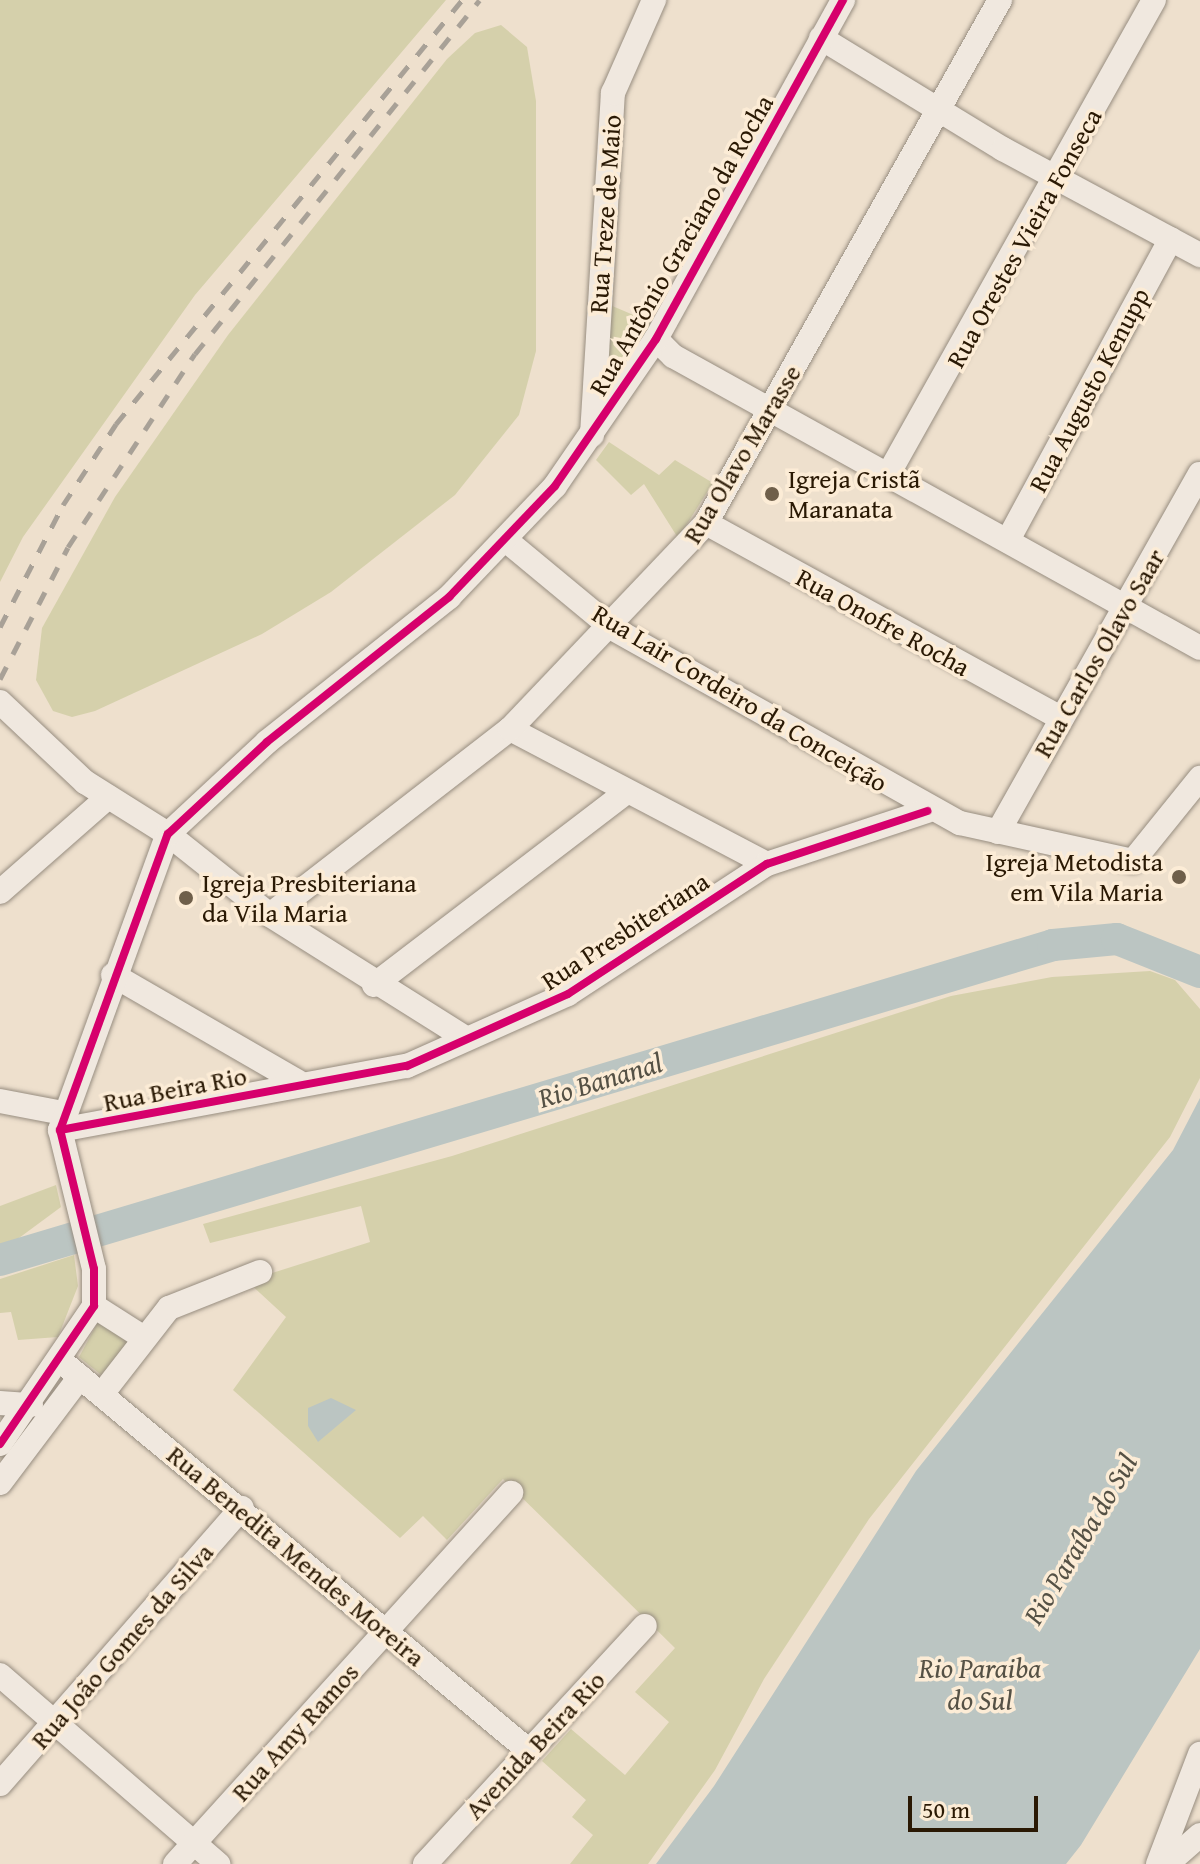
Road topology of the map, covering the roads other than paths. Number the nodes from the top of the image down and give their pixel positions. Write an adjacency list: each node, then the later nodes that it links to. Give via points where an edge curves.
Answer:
1 (654, 0): 12 (street, Rua Treze de Maio, via 613,93)
2 (843, 0): 5 (street, Rua Antônio Graciano da Rocha)
3 (1000, 0): 6 (street, Rua Olavo Marasse)
4 (1154, 0): 7 (street, Rua Orestes Vieira Fonseca)
5 (821, 38): 6 (street); 10 (street, Rua Antônio Graciano da Rocha)
6 (936, 110): 7 (street); 11 (street, Rua Olavo Marasse)
7 (1057, 179): 8 (street); 13 (street, Rua Orestes Vieira Fonseca)
8 (1171, 239): 9 (street); 16 (street, Rua Augusto Kenupp)
9 (1200, 255)
10 (656, 339): 11 (street, via 673,356); 12 (street, Rua Antônio Graciano da Rocha)
11 (774, 409): 13 (street); 15 (street, Rua Olavo Marasse)
12 (591, 437): 17 (street, Rua Antônio Graciano da Rocha)
13 (889, 473): 16 (street)
14 (1200, 474): 18 (street, Rua Carlos Olavo Saar)
15 (706, 523): 19 (street, Rua Olavo Marasse); 22 (street, Rua Onofre Rocha)
16 (1008, 540): 18 (street)
17 (508, 542): 19 (street, Rua Lair Cordeiro da Conceição); 30 (street, Rua Antônio Graciano da Rocha)
18 (1125, 605): 20 (street); 22 (street, Rua Carlos Olavo Saar)
19 (612, 628): 23 (street, Rua Olavo Marasse); 28 (street, Rua Lair Cordeiro da Conceição)
20 (1200, 648)
21 (0, 702): 27 (street)
22 (1061, 718): 25 (street, Rua Carlos Olavo Saar)
23 (510, 729): 26 (street); 36 (street, Rua Olavo Marasse)
24 (1200, 778): 32 (street, via 1143,856)
25 (1022, 789): 29 (street, Rua Carlos Olavo Saar); 32 (street, via 1024,810 1038,830)
26 (626, 792): 31 (street); 38 (street)
27 (108, 797): 30 (street); 34 (street)
28 (927, 811): 29 (street, Rua Lair Cordeiro da Conceição); 33 (street, Rua Presbiteriana)
29 (998, 832): 32 (street, Rua Lair Cordeiro da Conceição)
30 (168, 834): 36 (street); 37 (street, Rua Antônio Graciano da Rocha)
31 (719, 840): 33 (street); 35 (street, via 726,866)
32 (1105, 857)
33 (767, 864): 35 (street, Rua Presbiteriana)
34 (0, 892)
35 (717, 895): 39 (street, Rua Presbiteriana, via 568,994)
36 (270, 915): 38 (street)
37 (113, 975): 40 (street); 42 (street, Rua Antônio Graciano da Rocha)
38 (374, 985): 39 (street)
39 (462, 1036): 40 (street, Rua Presbiteriana, via 452,1049 395,1070)
40 (298, 1082): 42 (street, Rua Beira Rio)
41 (0, 1101): 42 (street)
42 (61, 1122): 44 (street, via 94,1269)
43 (260, 1272): 45 (street, via 175,1304)
44 (94, 1306): 45 (street); 46 (street)
45 (141, 1336): 47 (street)
46 (71, 1370): 47 (street, Rua Benedita Mendes Moreira); 49 (street); 51 (street)
47 (102, 1394): 53 (street, Rua Benedita Mendes Moreira)
48 (0, 1403): 49 (street)
49 (31, 1405): 50 (street)
50 (0, 1444)
51 (0, 1483)
52 (511, 1493): 55 (street, Rua Amy Ramos)
53 (242, 1508): 55 (street, Rua Benedita Mendes Moreira); 57 (street, Rua João Gomes da Silva)
54 (645, 1626): 58 (street, Avenida Beira Rio)
55 (386, 1633): 58 (street, Rua Benedita Mendes Moreira); 63 (street, Rua Amy Ramos)
56 (0, 1675): 57 (street)
57 (55, 1723): 60 (street, Rua João Gomes da Silva); 63 (street)
58 (529, 1751): 66 (street, Avenida Beira Rio)
59 (1200, 1754): 61 (street)
60 (0, 1784)
61 (1194, 1790): 67 (street)
62 (1200, 1835): 68 (street)
63 (193, 1843): 64 (street, Rua Amy Ramos); 65 (street)
64 (175, 1864)
65 (218, 1864)
66 (425, 1864)
67 (1158, 1864)
68 (1167, 1864)

